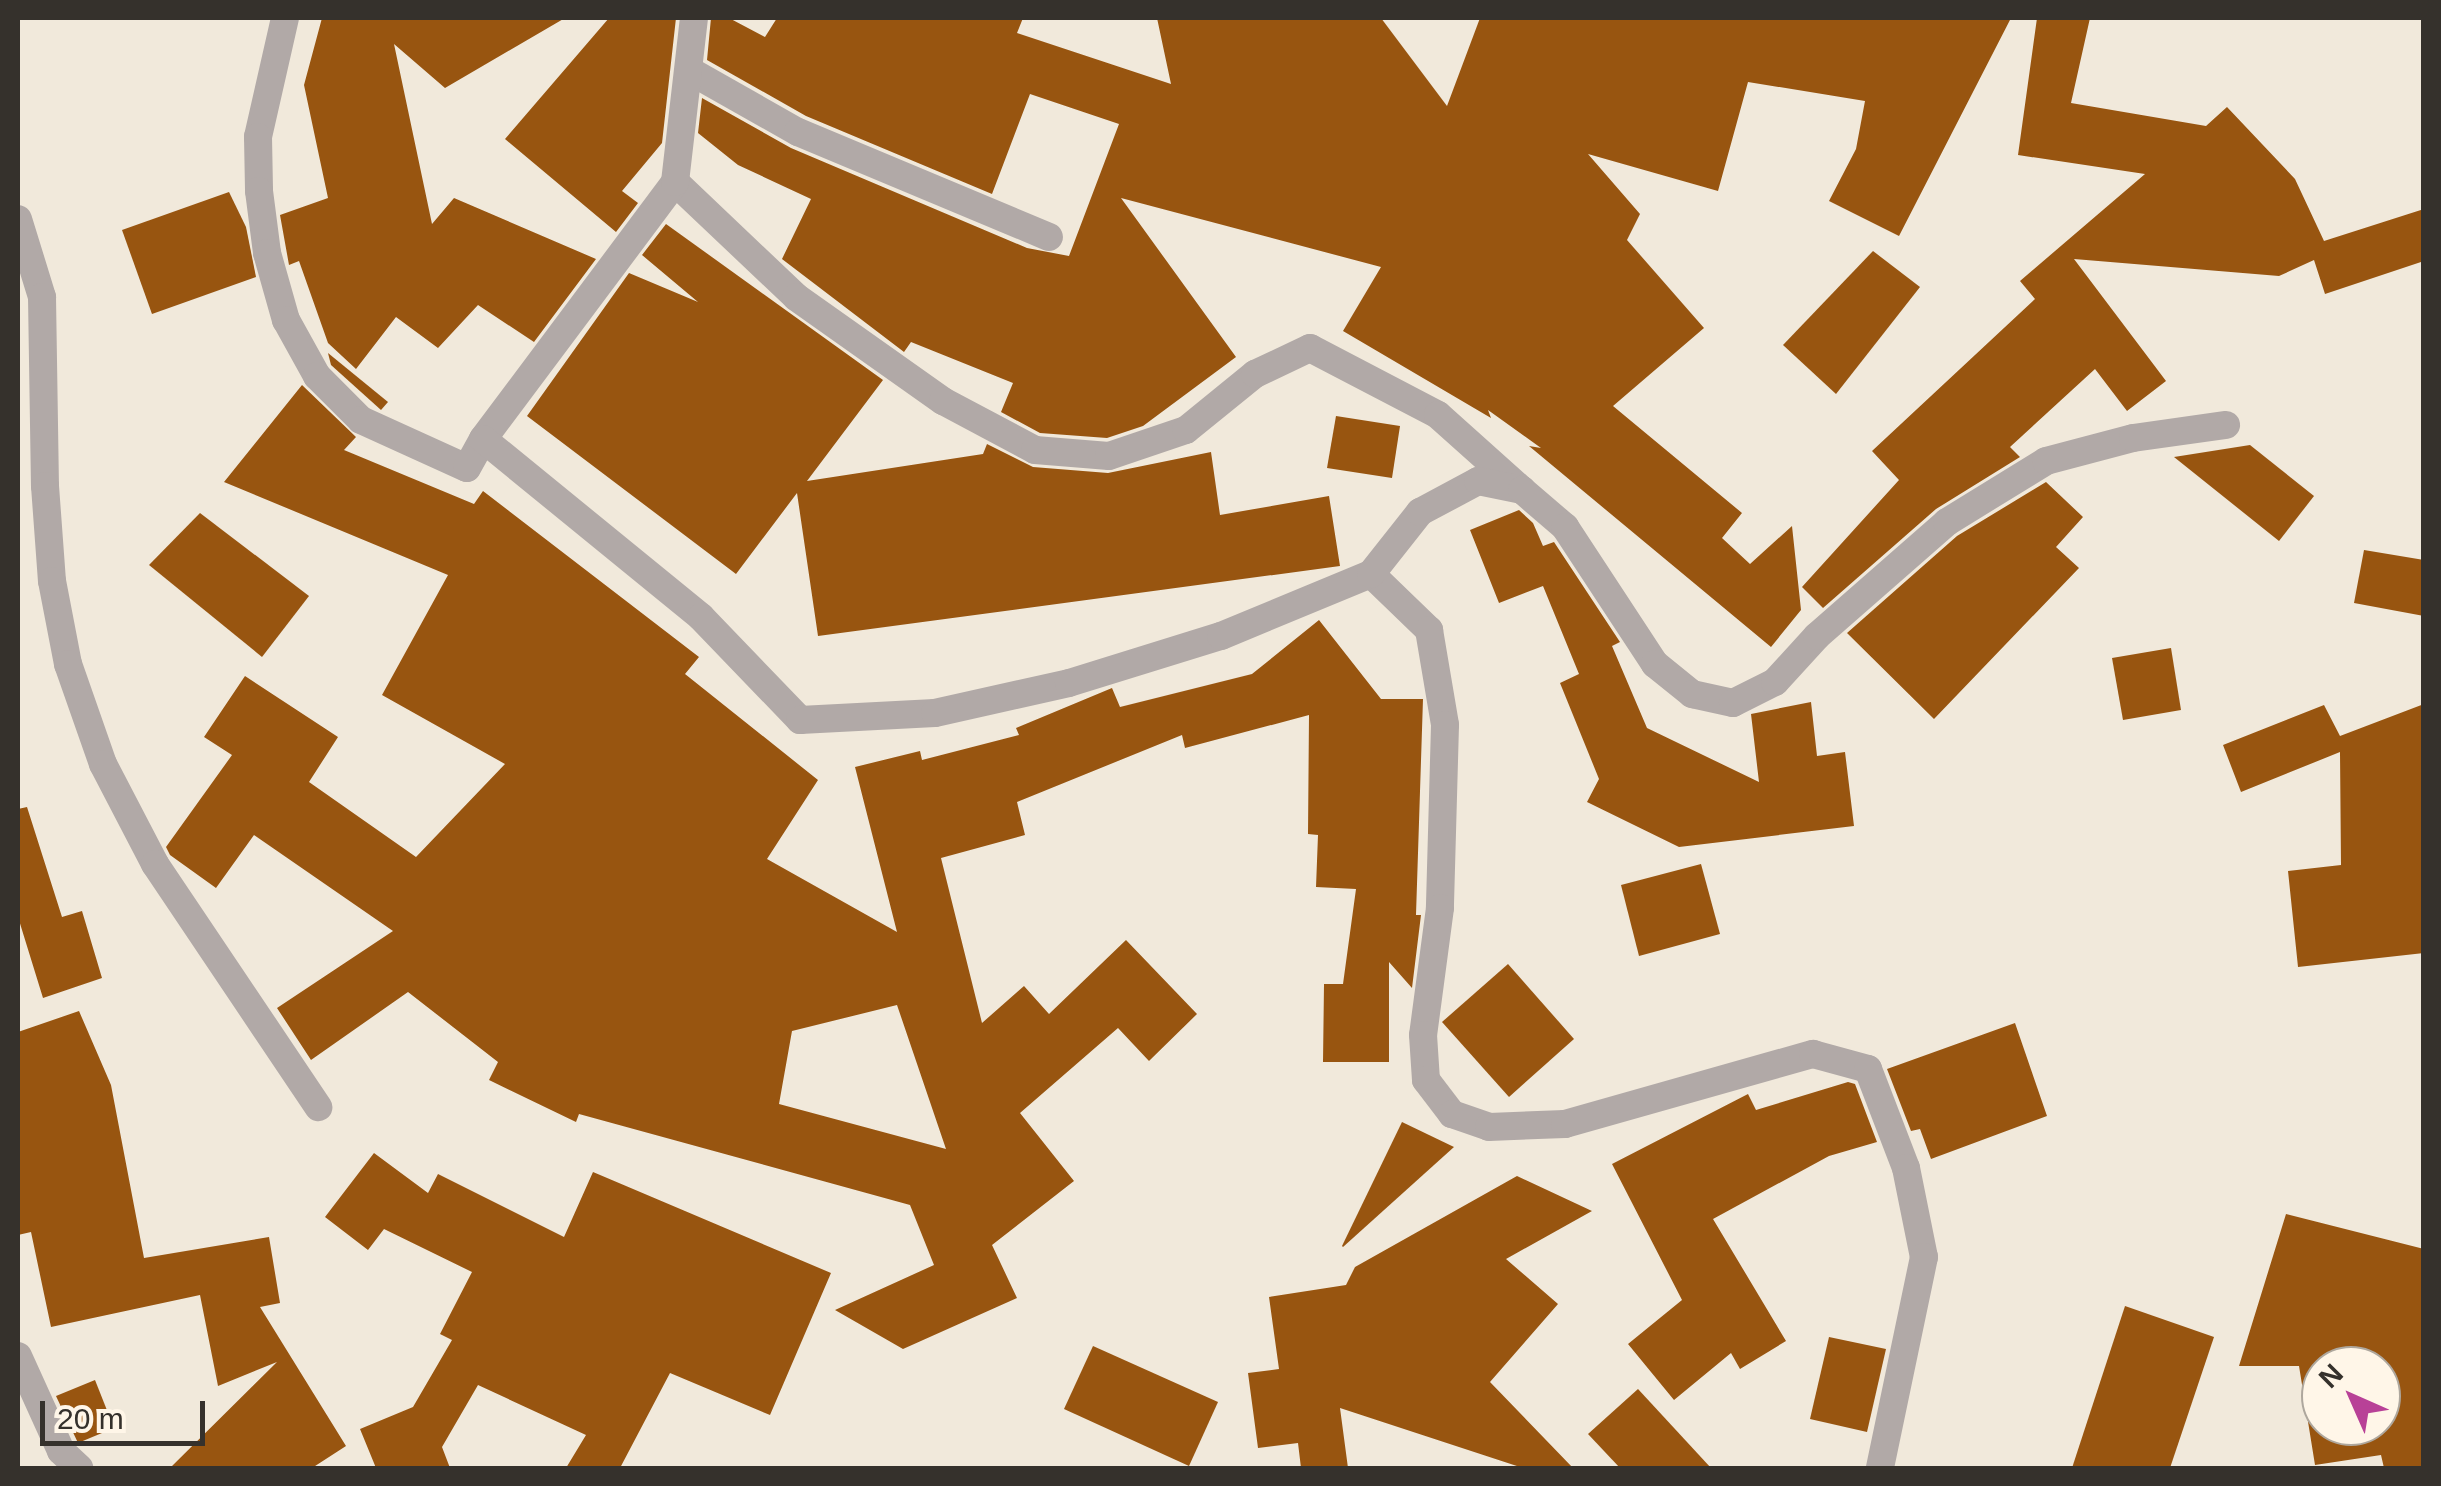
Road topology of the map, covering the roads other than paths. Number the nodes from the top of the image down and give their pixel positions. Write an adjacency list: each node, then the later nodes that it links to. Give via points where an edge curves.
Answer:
1 (285, 18): 8 (street, via 258,137 267,253 286,320 317,376 361,420 467,468)
2 (694, 18): 3 (street)
3 (690, 72): 4 (street); 6 (street, via 798,132)
4 (675, 182): 8 (street); 9 (street, via 796,297 943,402 1035,450 1109,456 1186,430 1254,374 1310,348 1438,415)
5 (18, 219): 11 (street, via 42,297 45,486 52,581 68,664 103,764 154,864)
6 (1049, 237)
7 (2226, 425): 9 (street, via 2133,438 2046,461 1948,522 1817,636 1775,682 1733,703 1692,694 1656,664 1565,528)
8 (483, 439): 10 (street, via 701,618 800,720 935,713 1069,684 1221,636)
9 (1522, 490): 10 (street, via 1478,481 1420,512)
10 (1370, 574): 14 (street, via 1429,630 1445,725 1440,908 1423,1035 1426,1080 1452,1114 1489,1127 1566,1124 1813,1054 1868,1070 1906,1168 1924,1258)
11 (318, 1107)
12 (18, 1356): 13 (street, via 61,1451)
13 (79, 1468)
14 (1880, 1468)

